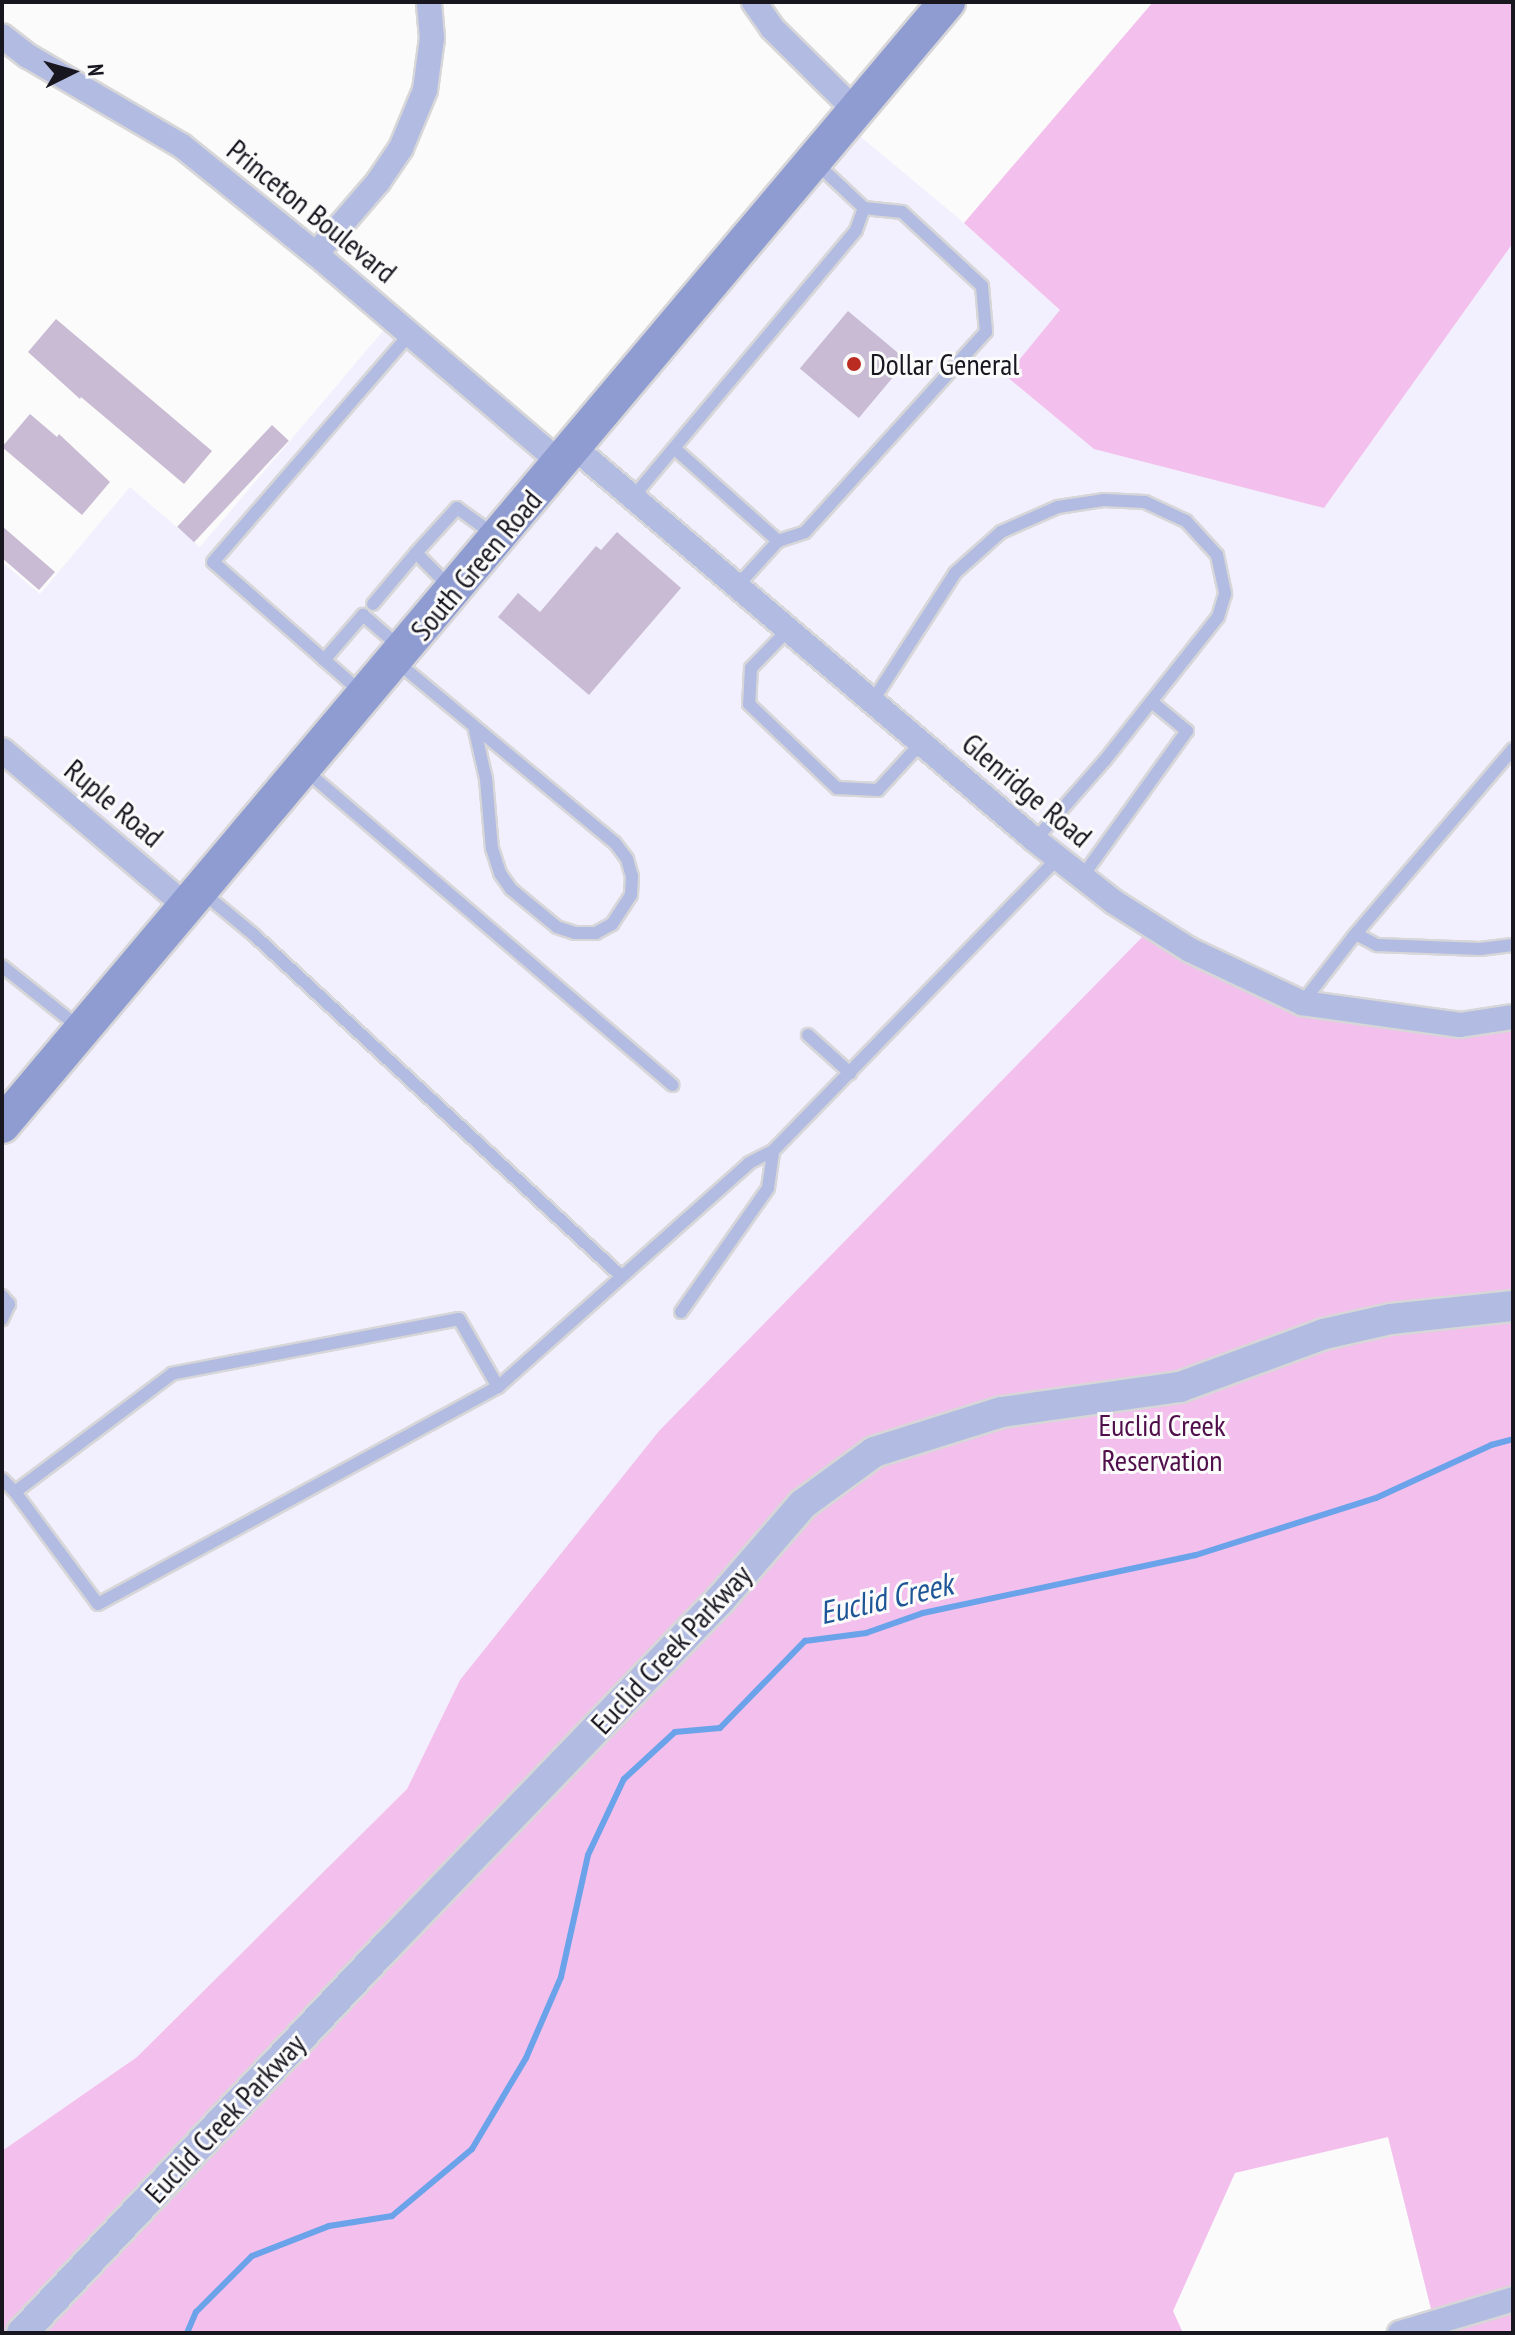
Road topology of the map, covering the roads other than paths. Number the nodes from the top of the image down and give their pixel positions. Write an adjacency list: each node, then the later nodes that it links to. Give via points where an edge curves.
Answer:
1 (429, 2): 8 (street, via 432,38 425,90 401,148)
2 (754, 2): 5 (street, via 772,28)
3 (947, 2): 5 (main road, South Green Road)
4 (2, 36): 8 (street, Princeton Boulevard, via 182,146)
5 (855, 110): 6 (main road, South Green Road)
6 (813, 160): 7 (lane); 11 (main road, South Green Road)
7 (864, 208): 10 (lane, via 856,230); 14 (lane, via 902,212 982,286 986,332 805,532)
8 (316, 254): 9 (street, Princeton Boulevard)
9 (410, 334): 11 (street, Princeton Boulevard); 21 (lane, via 213,562)
10 (674, 448): 12 (lane); 14 (lane)
11 (569, 456): 12 (street, Glenridge Road); 13 (main road, South Green Road)
12 (633, 497): 16 (street, Glenridge Road)
13 (499, 538): 15 (lane, via 457,508); 17 (main road, South Green Road)
14 (778, 541): 16 (lane)
15 (416, 553): 17 (lane); 18 (lane)
16 (737, 586): 19 (street, Glenridge Road)
17 (454, 590): 20 (main road, South Green Road)
18 (373, 604)
19 (788, 630): 23 (street, Glenridge Road); 26 (lane, via 751,668 749,704 837,788 878,790)
20 (399, 655): 21 (lane, via 363,615); 22 (main road, South Green Road); 25 (lane)
21 (324, 660): 22 (lane)
22 (364, 695): 29 (main road, South Green Road)
23 (872, 702): 24 (lane, via 955,573 1001,532 1058,507 1104,500 1145,502 1186,521 1217,555 1225,594 1218,617); 26 (street, Glenridge Road)
24 (1152, 702): 30 (lane); 32 (lane, via 1187,731)
25 (474, 726): 25 (lane, via 615,843 627,859 631,895 612,924 596,933 557,927 511,889 492,849 486,779)
26 (921, 743): 30 (street, Glenridge Road)
27 (1513, 749): 34 (lane)
28 (2, 750): 33 (street, Ruple Road)
29 (302, 768): 33 (main road, South Green Road); 42 (lane)
30 (1035, 840): 31 (street, Glenridge Road)
31 (1058, 858): 32 (street, Glenridge Road); 41 (lane)
32 (1082, 877): 37 (street, Glenridge Road, via 1190,950)
33 (192, 897): 39 (main road, South Green Road); 45 (lane, via 254,935)
34 (1356, 934): 35 (lane, via 1377,945); 37 (lane)
35 (1513, 945)
36 (2, 966): 39 (lane)
37 (1302, 1003): 38 (street, Glenridge Road, via 1460,1025)
38 (1513, 1017)
39 (81, 1029): 43 (main road, South Green Road)
40 (808, 1035): 41 (lane)
41 (850, 1073): 44 (lane)
42 (673, 1085)
43 (2, 1125)
44 (773, 1151): 45 (lane, via 749,1163); 48 (lane, via 768,1188)
45 (621, 1276): 50 (lane)
46 (2, 1296): 49 (lane, via 9,1304)
47 (1513, 1306): 54 (street, Euclid Creek Parkway, via 1391,1319 1324,1334 1180,1387 1002,1412 874,1452 803,1504 720,1600)
48 (681, 1312)
49 (2, 1319)
50 (498, 1387): 52 (lane, via 459,1319 172,1374); 52 (lane, via 98,1604)
51 (2, 1479): 52 (lane)
52 (15, 1492)
53 (1513, 2299): 55 (street)
54 (22, 2333)
55 (1400, 2333)

